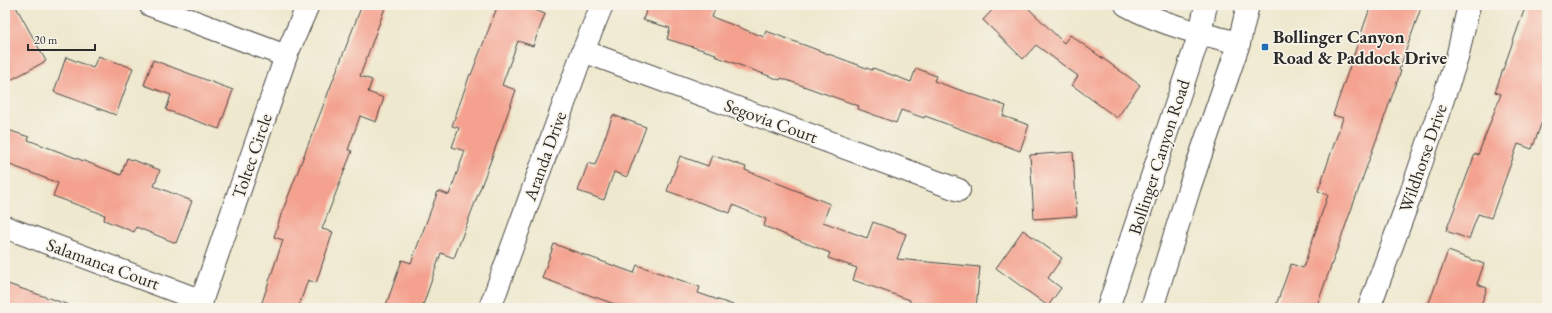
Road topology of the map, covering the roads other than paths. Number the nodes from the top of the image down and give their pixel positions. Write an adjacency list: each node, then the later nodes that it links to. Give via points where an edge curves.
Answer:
1 (150, 5): 11 (street)
2 (308, 5): 11 (street, Toltec Circle)
3 (602, 5): 10 (street, Aranda Drive)
4 (1126, 5): 8 (street)
5 (1206, 5): 8 (street, Bollinger Canyon Road)
6 (1248, 5): 9 (street)
7 (1469, 5): 18 (street, Wildhorse Drive, via 1457,58)
8 (1200, 34): 9 (street); 16 (street, Bollinger Canyon Road)
9 (1239, 42): 17 (street)
10 (584, 51): 12 (street, Segovia Court); 15 (street, Aranda Drive)
11 (286, 56): 14 (street, Toltec Circle)
12 (959, 190)
13 (5, 227): 14 (street, Salamanca Court)
14 (200, 304)
15 (497, 306)
16 (1108, 308)
17 (1152, 308)
18 (1369, 308)

